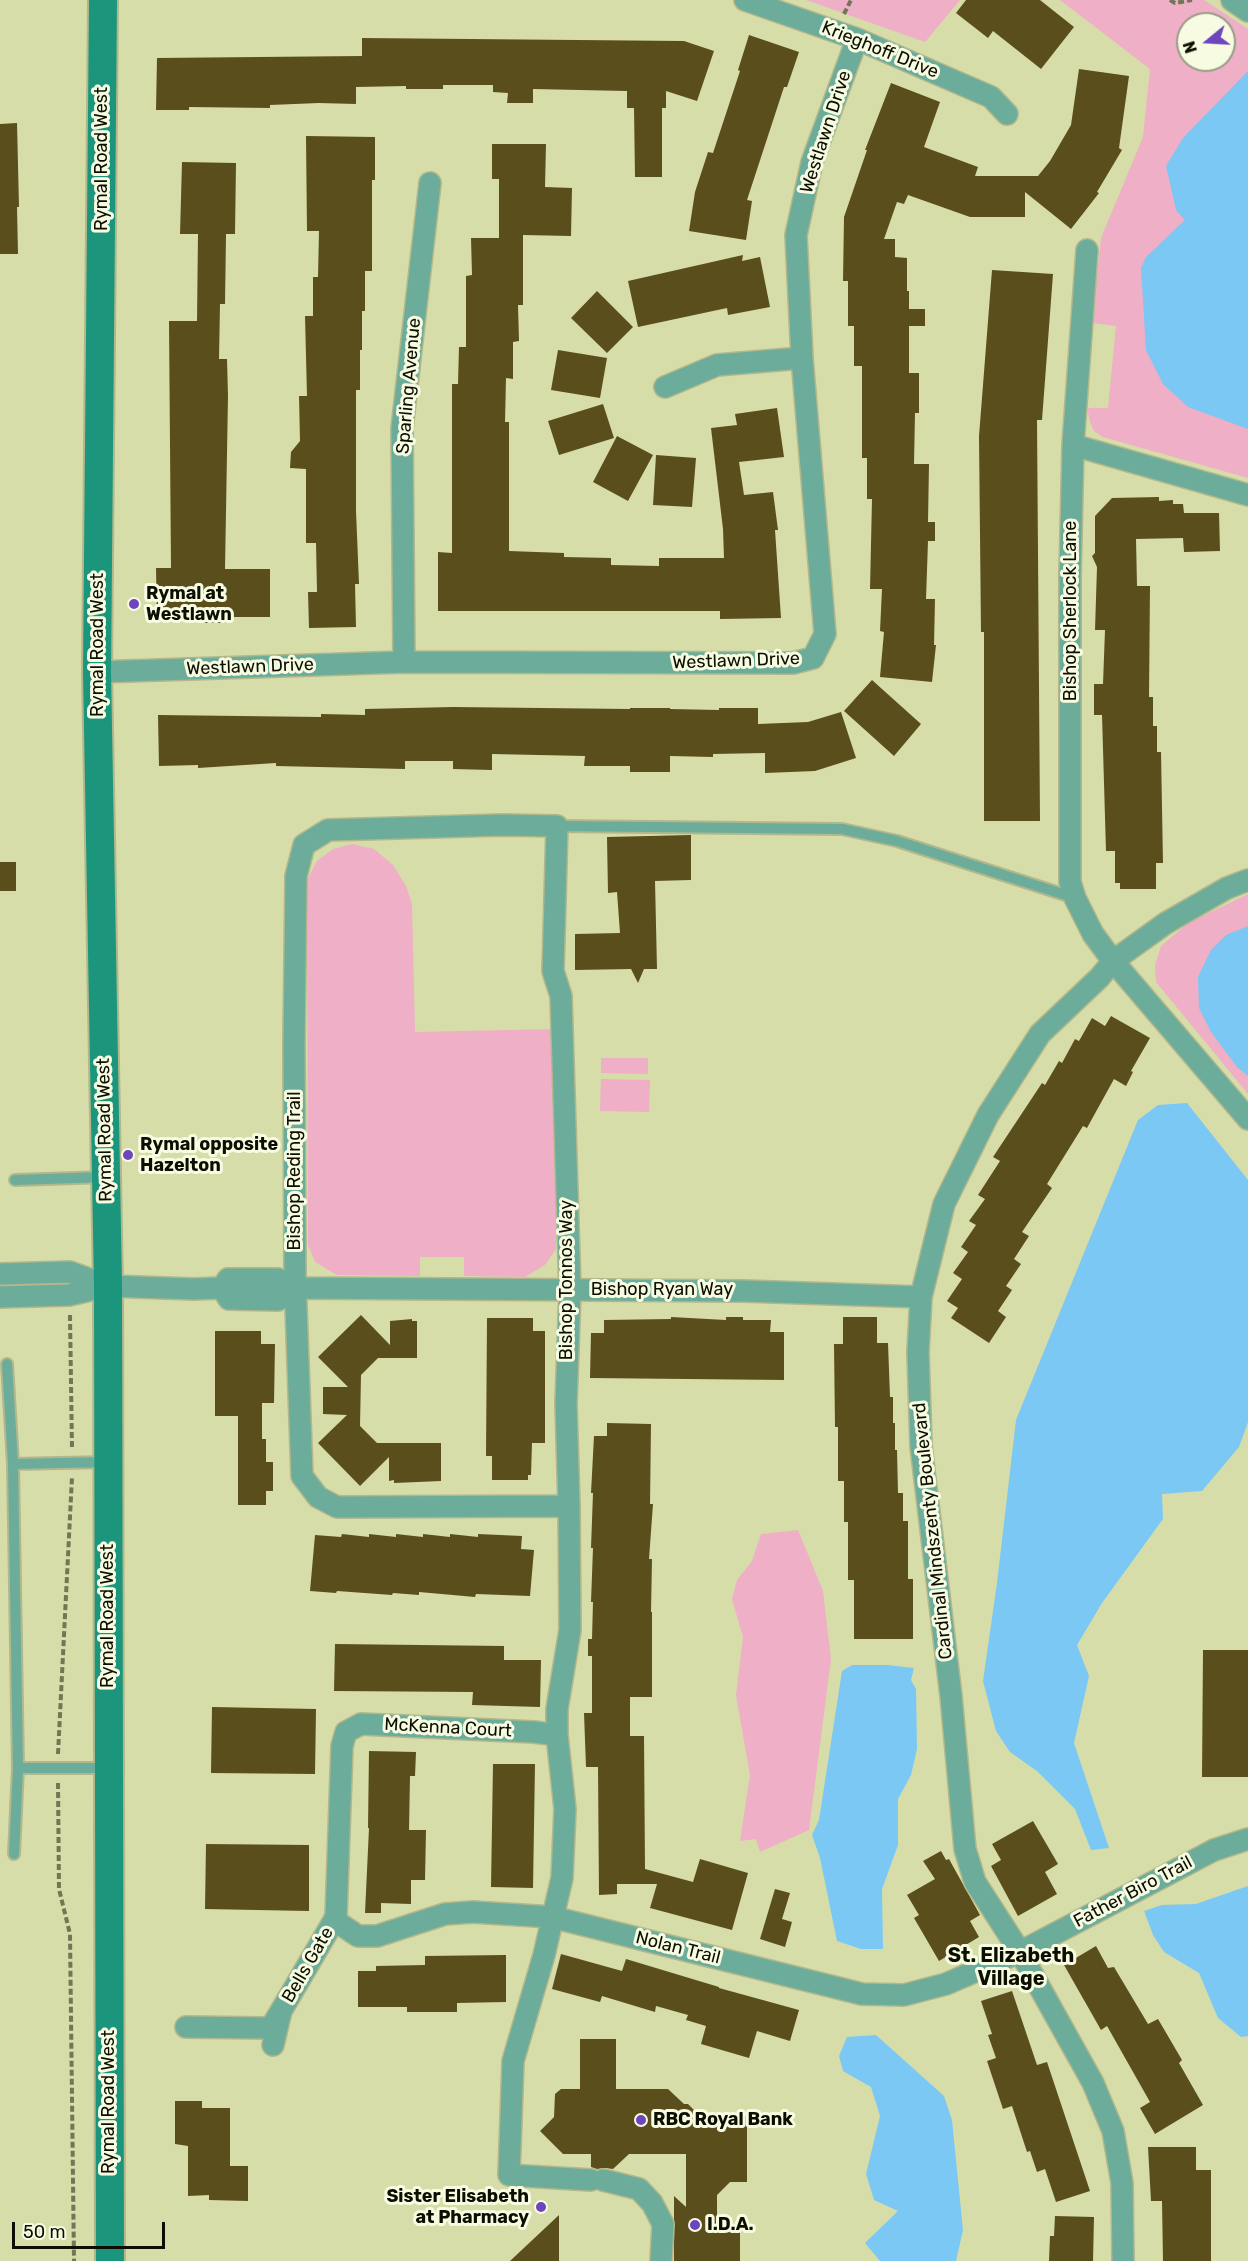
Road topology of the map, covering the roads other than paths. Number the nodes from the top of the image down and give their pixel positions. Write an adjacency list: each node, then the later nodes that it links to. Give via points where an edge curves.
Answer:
1 (103, 0): 14 (main road, Rymal Road West)
2 (745, 0): 5 (street, Krieghoff Drive)
3 (1232, 0): 4 (street)
4 (1248, 11)
5 (857, 39): 6 (street, Krieghoff Drive, via 991,97); 9 (street, Westlawn Drive, via 812,162 796,235)
6 (1007, 114)
7 (430, 183): 13 (street, Sparling Avenue, via 402,428)
8 (1087, 250): 11 (street, Bishop Sherlock Lane)
9 (802, 358): 10 (street, via 717,365); 13 (street, Westlawn Drive, via 825,634 813,658 793,663)
10 (664, 387)
11 (1073, 445): 12 (street); 17 (street, Bishop Sherlock Lane, via 1070,882)
12 (1248, 495)
13 (404, 662): 14 (street, Westlawn Drive)
14 (97, 672): 20 (main road, Rymal Road West)
15 (557, 826): 17 (lane, via 842,829 897,841); 24 (street, Bishop Reding Trail, via 328,831 304,844 296,876); 25 (street, Bishop Tonnos Way, via 553,971 561,996)
16 (1248, 880): 18 (street, Cardinal Mindszenty Boulevard, via 1166,923)
17 (1075, 898): 18 (street, Bishop Sherlock Lane)
18 (1113, 961): 19 (street, Bishop Sherlock Lane); 27 (street, Cardinal Mindszenty Boulevard, via 1041,1034 988,1115 944,1204)
19 (1248, 1119)
20 (106, 1177): 21 (lane); 23 (main road, Rymal Road West)
21 (15, 1180)
22 (0, 1274): 23 (street, via 70,1272)
23 (108, 1286): 24 (street, Bishop Ryan Way, via 222,1288 228,1279 278,1279); 26 (street, via 69,1296); 29 (main road, Rymal Road West)
24 (295, 1288): 25 (street, Bishop Ryan Way); 31 (street, Bishop Reding Trail, via 302,1476 318,1497 337,1507 364,1508)
25 (570, 1290): 27 (street, Bishop Ryan Way); 31 (street, Bishop Tonnos Way, via 566,1404)
26 (0, 1297)
27 (921, 1297): 39 (street, Cardinal Mindszenty Boulevard, via 921,1446 965,1849 975,1881)
28 (7, 1364): 30 (lane)
29 (108, 1462): 30 (lane); 34 (main road, Rymal Road West)
30 (13, 1464): 33 (lane)
31 (569, 1506): 32 (street, Bishop Tonnos Way, via 570,1630 557,1709)
32 (558, 1735): 37 (street, via 565,1809 562,1878); 38 (street, McKenna Court, via 361,1724 346,1732 342,1746)
33 (18, 1768): 34 (lane); 36 (lane)
34 (109, 1768): 43 (main road, Rymal Road West)
35 (1248, 1839): 39 (street, Father Biro Trail, via 1214,1850)
36 (15, 1854)
37 (552, 1917): 38 (street, Nolan Trail, via 446,1914 377,1936 358,1935); 39 (street, Nolan Trail, via 862,1994 904,1995 946,1984); 44 (street, via 513,2061 509,2175 597,2180 639,2189 663,2224)
38 (334, 1920): 40 (street, Bells Gate)
39 (1020, 1952): 45 (street, Cardinal Mindszenty Boulevard, via 1093,2083 1113,2131 1122,2183)
40 (281, 2011): 41 (street, Bells Gate, via 272,2026 265,2028); 42 (street, Bells Gate)
41 (186, 2027)
42 (273, 2045)
43 (110, 2261)
44 (661, 2261)
45 (1123, 2261)

